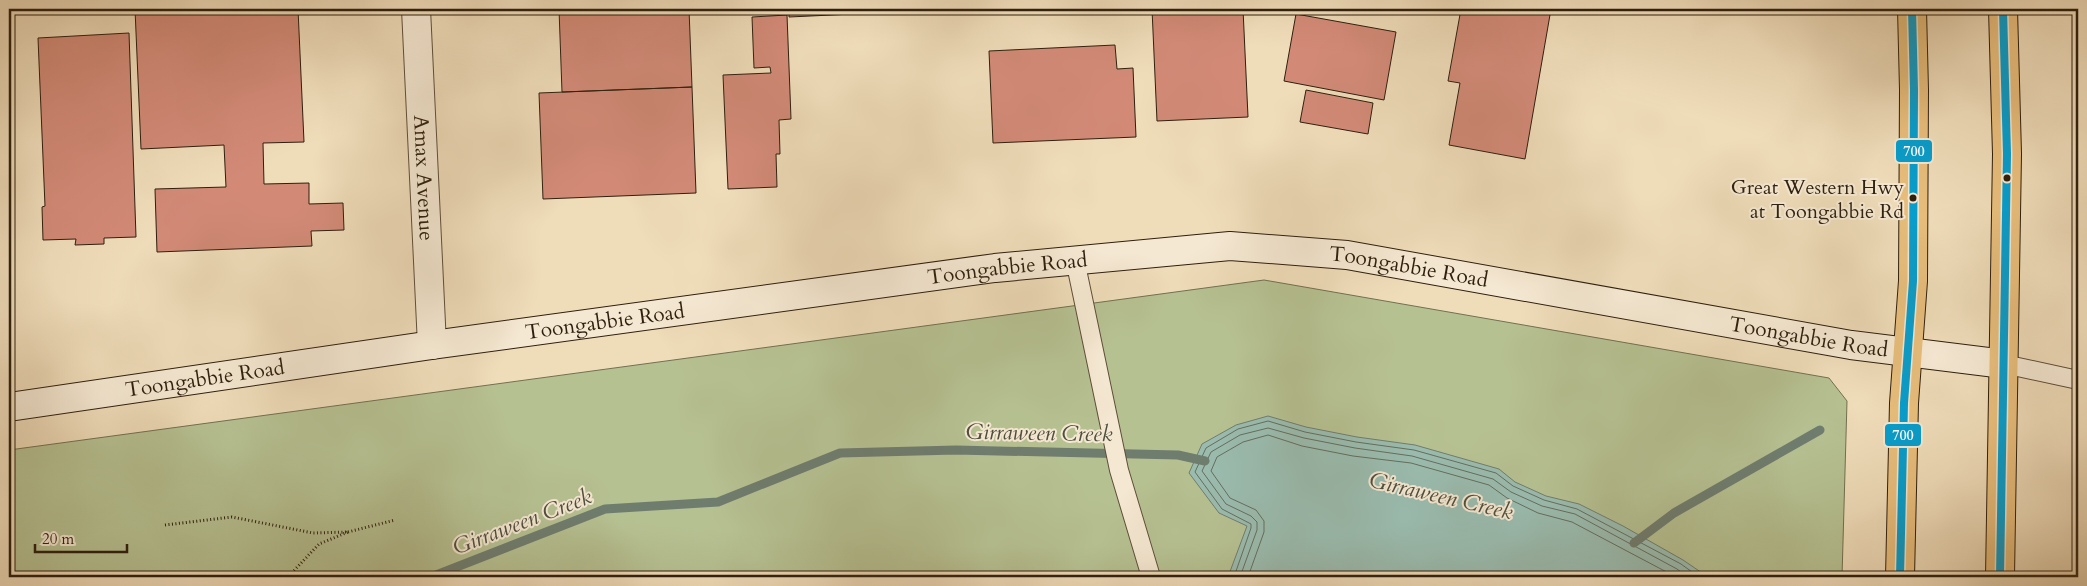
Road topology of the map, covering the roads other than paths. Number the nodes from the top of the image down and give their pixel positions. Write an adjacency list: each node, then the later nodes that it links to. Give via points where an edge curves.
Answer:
1 (416, 9): 5 (main road, Amax Avenue)
2 (1912, 9): 6 (highway, via 1913,271)
3 (2003, 9): 7 (highway, via 2007,154)
4 (1075, 260): 5 (main road, Toongabbie Road, via 995,268); 6 (main road, Toongabbie Road, via 1230,246 1347,255 1851,345); 10 (lane, via 1119,470)
5 (432, 345): 9 (main road, Toongabbie Road)
6 (1909, 352): 7 (main road, Toongabbie Road); 11 (highway, via 1904,403)
7 (2004, 364): 8 (lane); 12 (highway)
8 (2078, 380)
9 (9, 407)
10 (1151, 577)
11 (1900, 577)
12 (2000, 577)

